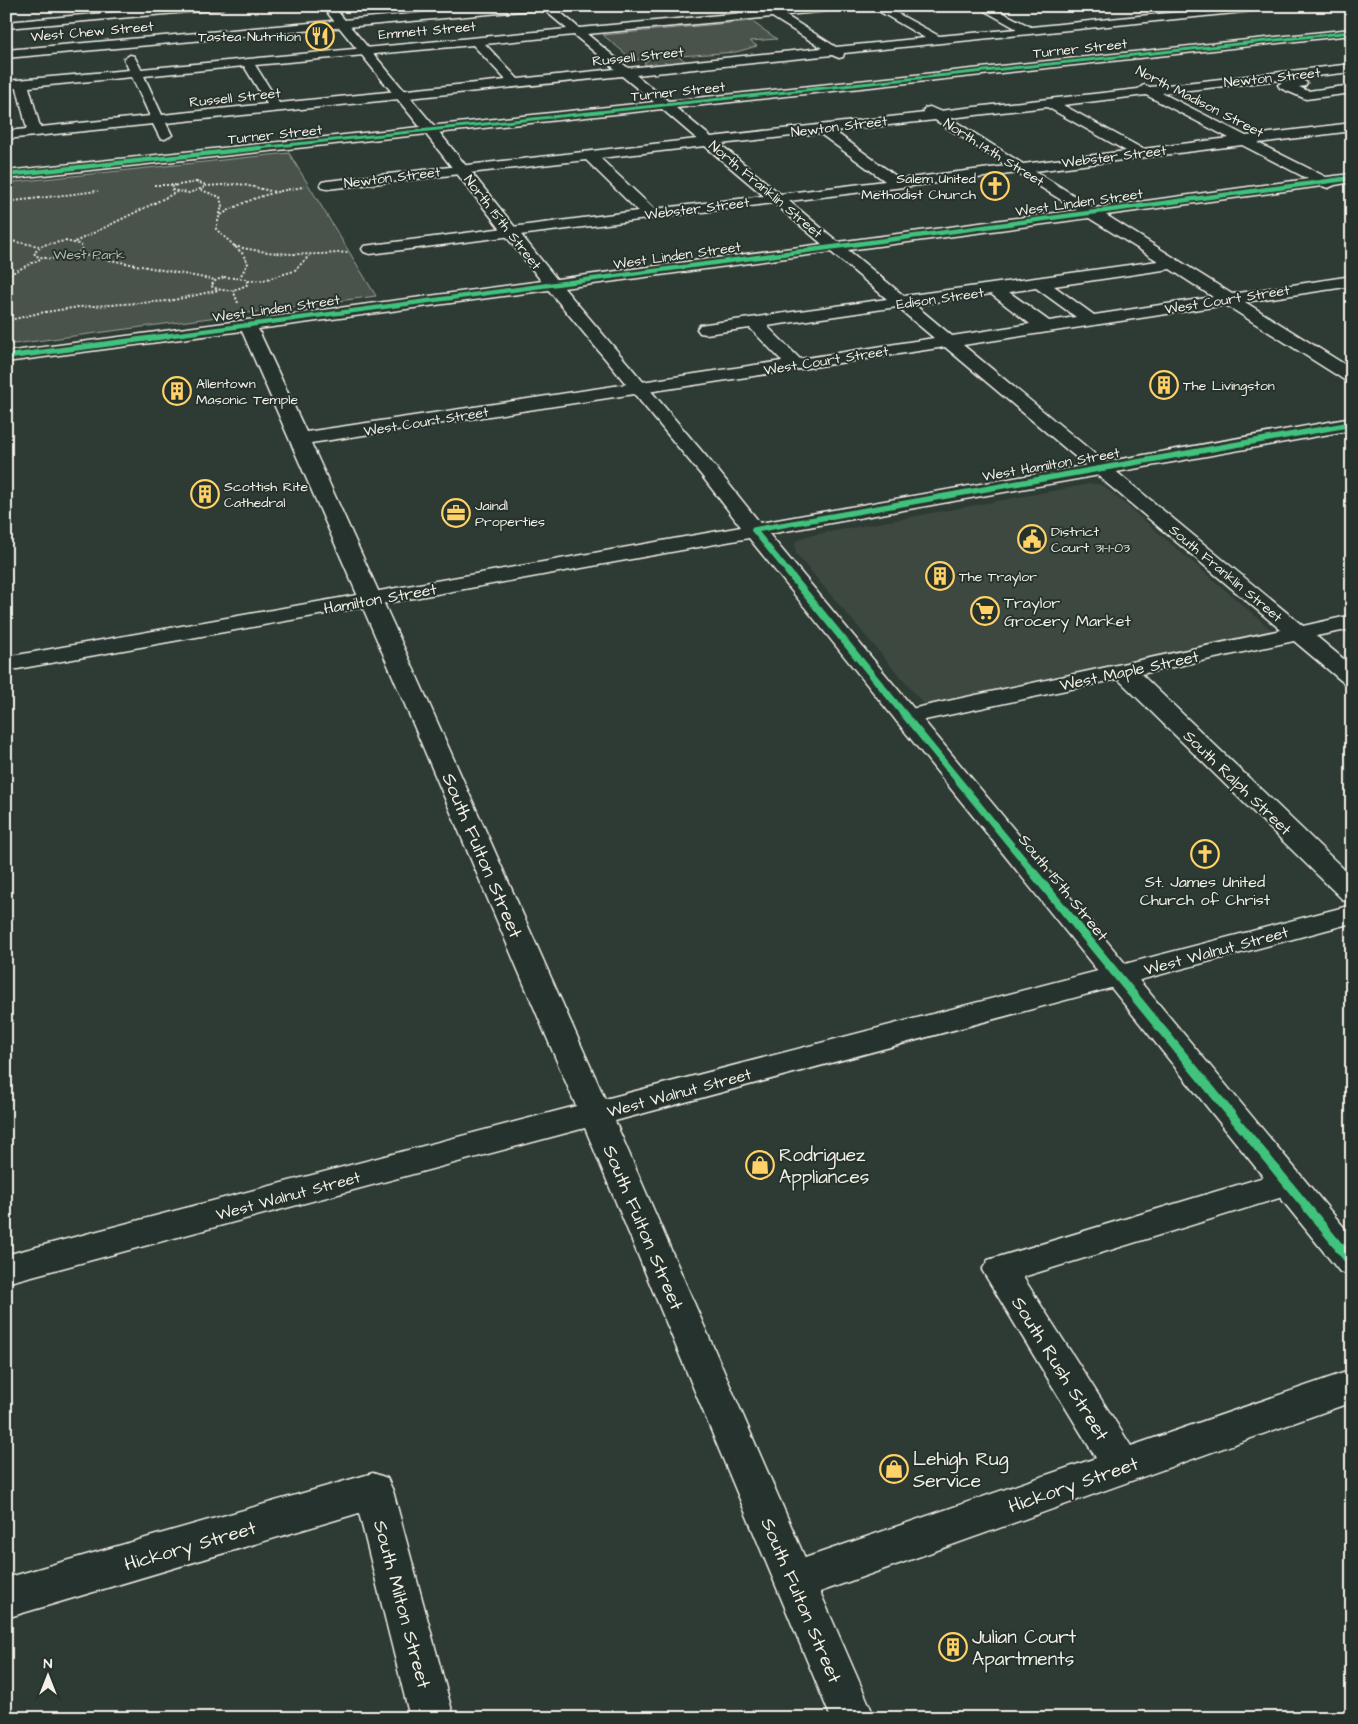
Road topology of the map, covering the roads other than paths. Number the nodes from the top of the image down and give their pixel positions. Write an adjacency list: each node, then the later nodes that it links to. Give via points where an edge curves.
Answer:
1 (215, 6): 12 (street)
2 (326, 6): 17 (street, North 15th Street)
3 (540, 6): 17 (street, West Chew Street)
4 (546, 6): 19 (street, North Franklin Street)
5 (851, 6): 10 (street, Emmett Street)
6 (875, 6): 22 (street)
7 (981, 6): 18 (street)
8 (1200, 6): 13 (street)
9 (1273, 6): 13 (street, Russell Street)
10 (769, 10): 19 (street, Emmett Street); 26 (street)
11 (1096, 10): 15 (street)
12 (109, 11): 16 (street); 25 (street)
13 (1214, 12): 14 (street); 15 (street, Russell Street)
14 (1233, 20)
15 (1121, 21): 18 (street, Russell Street)
16 (7, 23)
17 (341, 24): 25 (street, West Chew Street); 28 (street, North 15th Street)
18 (1029, 31): 22 (street, Russell Street); 31 (street)
19 (576, 32): 24 (street, Emmett Street); 36 (street, North Franklin Street)
20 (1260, 32): 23 (street)
21 (1352, 32): 23 (street, Turner Street)
22 (937, 40): 26 (street, Russell Street)
23 (1279, 40): 27 (street); 31 (street, Turner Street)
24 (476, 41): 28 (street, Emmett Street); 43 (street)
25 (123, 43): 29 (street, West Chew Street); 38 (street)
26 (834, 51): 32 (street); 36 (street, Russell Street)
27 (1304, 51)
28 (364, 52): 33 (street, Emmett Street); 47 (street, North 15th Street)
29 (6, 54)
30 (1321, 58): 35 (street)
31 (1087, 60): 34 (street); 40 (street, Turner Street)
32 (850, 61)
33 (247, 62): 38 (street, Emmett Street); 52 (street)
34 (1104, 69)
35 (1351, 71): 39 (street, Newton Street); 45 (street, via 1284,85 1306,95)
36 (626, 72): 43 (street, Russell Street); 50 (street, North Franklin Street)
37 (867, 72): 40 (street)
38 (137, 73): 42 (street, Emmett Street); 56 (street)
39 (1247, 80): 46 (street, Newton Street); 53 (street)
40 (883, 82): 48 (street); 50 (street, Turner Street)
41 (1130, 82): 46 (street, North Madison Street)
42 (22, 84): 44 (street, Emmett Street); 60 (street)
43 (516, 84): 47 (street, Russell Street)
44 (6, 85)
45 (1352, 90)
46 (1147, 91): 49 (street, Newton Street); 63 (street, North Madison Street)
47 (400, 95): 52 (street, Russell Street); 59 (street, North 15th Street)
48 (906, 96)
49 (1048, 102): 54 (street, Newton Street); 64 (street)
50 (666, 105): 59 (street, Turner Street); 62 (street, North Franklin Street)
51 (921, 105): 54 (street, North 14th Street)
52 (276, 108): 56 (street, Russell Street)
53 (1306, 108)
54 (936, 114): 58 (street, Newton Street); 67 (street, North 14th Street)
55 (1323, 116): 57 (street)
56 (158, 119): 60 (street, Russell Street); 66 (street)
57 (1350, 127): 63 (street, Webster Street)
58 (821, 128): 62 (street, Newton Street); 72 (street)
59 (430, 130): 66 (street, Turner Street); 68 (street, North 15th Street)
60 (35, 132): 61 (street, Russell Street)
61 (6, 135)
62 (708, 140): 65 (street, Newton Street); 75 (street, North Franklin Street)
63 (1243, 140): 64 (street, Webster Street); 71 (street, North Madison Street)
64 (1140, 153): 67 (street, Webster Street)
65 (588, 154): 68 (street, Newton Street); 77 (street)
66 (175, 157): 69 (street, Turner Street)
67 (1019, 168): 72 (street, Webster Street); 76 (street, North 14th Street)
68 (461, 169): 73 (street, Newton Street); 78 (street, North 15th Street)
69 (6, 175)
70 (1352, 178): 71 (street, West Linden Street)
71 (1324, 182): 74 (street, North Madison Street); 76 (street, West Linden Street)
72 (897, 183): 75 (street, Webster Street)
73 (327, 185)
74 (1345, 192)
75 (777, 198): 77 (street, Webster Street); 79 (street, North Franklin Street)
76 (1091, 213): 79 (street, West Linden Street); 81 (street, North 14th Street)
77 (650, 214): 78 (street, Webster Street)
78 (511, 231): 80 (street, Webster Street); 83 (street, North 15th Street)
79 (835, 247): 83 (street, West Linden Street); 87 (street, North Franklin Street)
80 (370, 249)
81 (1173, 264): 84 (street, Edison Street); 86 (street, North 14th Street)
82 (1352, 280): 86 (street, West Court Street)
83 (552, 284): 90 (street, West Linden Street); 97 (street, North 15th Street)
84 (1040, 284): 85 (street, Edison Street); 88 (street)
85 (996, 290): 87 (street, Edison Street); 91 (street)
86 (1227, 299): 88 (street, West Court Street); 96 (street, North 14th Street)
87 (902, 303): 89 (street, Edison Street); 93 (street, North Franklin Street)
88 (1090, 320): 91 (street, West Court Street)
89 (754, 322): 92 (street, Edison Street); 95 (street)
90 (248, 325): 94 (street, West Linden Street); 99 (street, South Fulton Street)
91 (1046, 327): 93 (street, West Court Street)
92 (706, 329)
93 (947, 342): 95 (street, West Court Street); 100 (street, North Franklin Street)
94 (6, 357)
95 (796, 364): 97 (street, West Court Street)
96 (1352, 377)
97 (639, 388): 99 (street, West Court Street); 101 (street, North 15th Street)
98 (1352, 424): 100 (street, West Hamilton Street)
99 (300, 440): 102 (street, South Fulton Street)
100 (1100, 468): 101 (street, West Hamilton Street); 104 (street, South Franklin Street)
101 (754, 530): 102 (street, Hamilton Street); 108 (street, South 15th Street)
102 (372, 600): 105 (street, Hamilton Street); 112 (street, South Fulton Street)
103 (1352, 622): 104 (street, West Maple Street)
104 (1299, 634): 106 (street, West Maple Street); 107 (street, South Franklin Street)
105 (6, 664)
106 (1124, 671): 108 (street, West Maple Street); 109 (street, South Ralph Street)
107 (1352, 678)
108 (906, 716): 111 (street, South 15th Street)
109 (1352, 892)
110 (1352, 914): 111 (street, West Walnut Street)
111 (1118, 976): 112 (street, West Walnut Street); 113 (street, South 15th Street)
112 (595, 1114): 115 (street, West Walnut Street); 119 (street, South Fulton Street)
113 (1287, 1183): 114 (street, South 15th Street); 117 (street, South Rush Street, via 1000,1270)
114 (1352, 1262)
115 (6, 1269)
116 (1352, 1386): 117 (street, Hickory Street)
117 (1122, 1466): 119 (street, Hickory Street)
118 (373, 1491): 120 (street, Hickory Street); 121 (street, South Milton Street)
119 (795, 1581): 122 (street, South Fulton Street)
120 (6, 1598)
121 (432, 1718)
122 (853, 1718)

